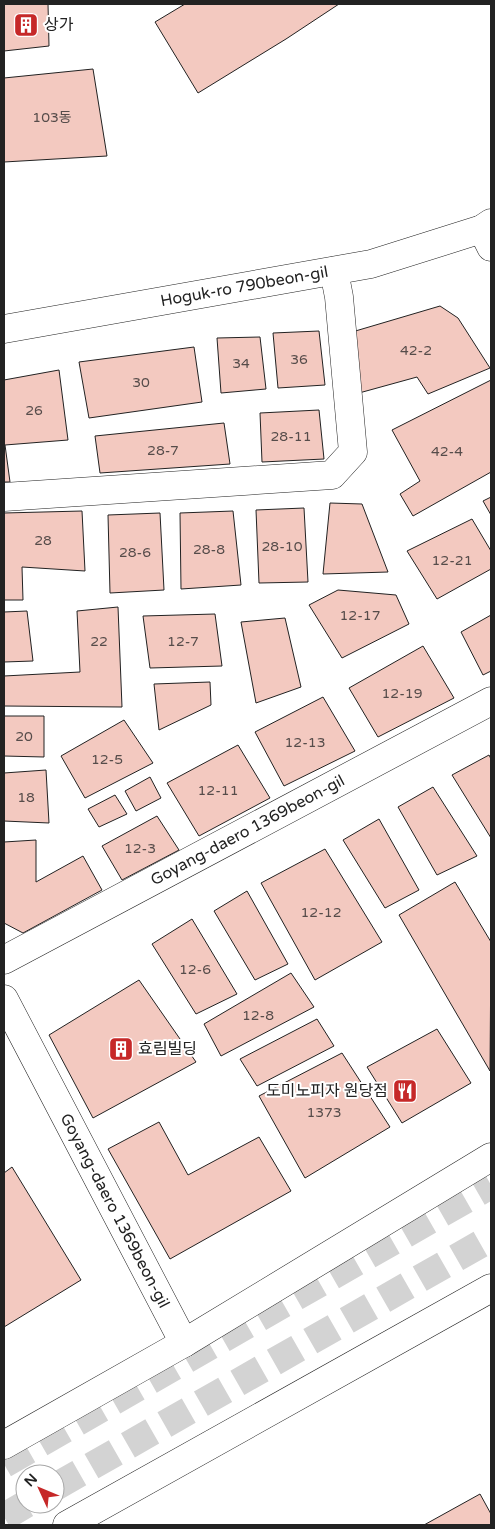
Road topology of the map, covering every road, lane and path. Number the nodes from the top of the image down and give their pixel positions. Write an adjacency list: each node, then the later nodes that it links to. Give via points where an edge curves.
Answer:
1 (488, 233): 2 (street, Hoguk-ro 790beon-gil, via 371,264)
2 (334, 270): 3 (street, Hoguk-ro 790beon-gil); 4 (street, via 353,452 332,475)
3 (4, 329)
4 (4, 497)
5 (491, 701): 6 (street, Goyang-daero 1369beon-gil)
6 (4, 960)
7 (4, 999): 10 (street, Goyang-daero 1369beon-gil)
8 (491, 1157): 10 (street)
9 (491, 1288): 12 (street)
10 (184, 1343): 11 (street)
11 (4, 1445)
12 (66, 1525)

